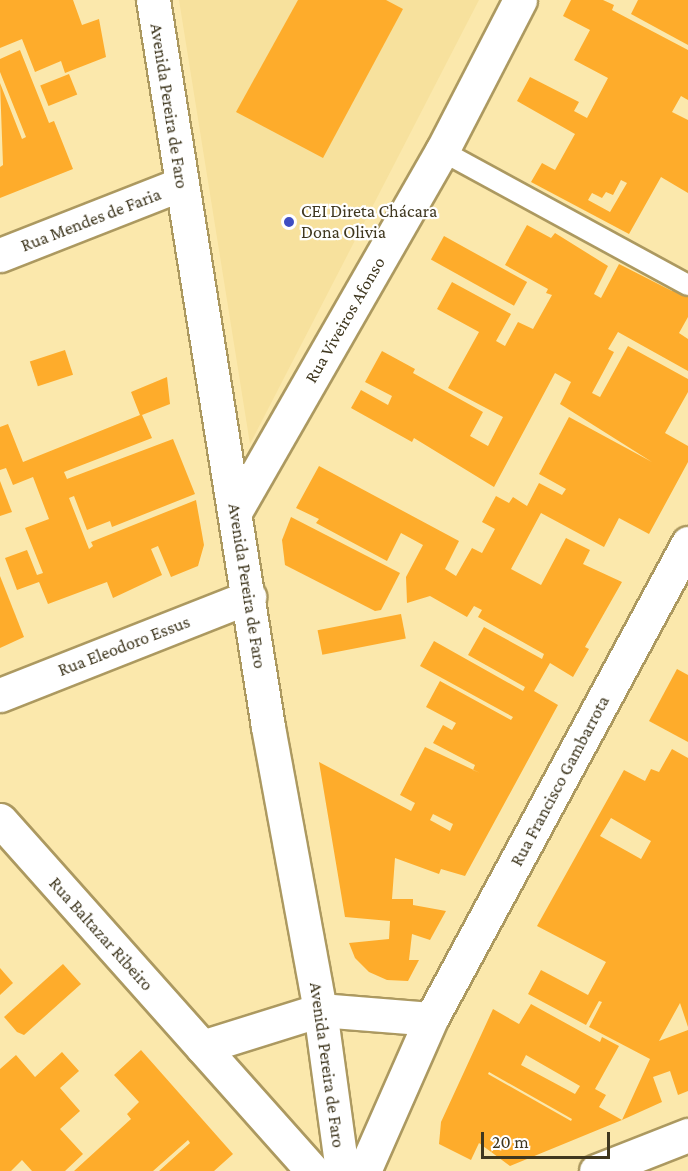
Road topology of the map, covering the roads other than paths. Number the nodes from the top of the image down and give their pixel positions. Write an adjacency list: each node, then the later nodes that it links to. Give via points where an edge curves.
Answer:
1 (153, 0): 4 (street, Avenida Pereira de Faro)
2 (520, 0): 3 (street, Rua Viveiros Afonso)
3 (442, 151): 6 (lane); 7 (street, Rua Viveiros Afonso)
4 (182, 184): 5 (street, Rua Mendes de Faria); 7 (street, Avenida Pereira de Faro)
5 (0, 255)
6 (688, 285)
7 (235, 512): 9 (street, Avenida Pereira de Faro)
8 (688, 543): 13 (street, Rua Francisco Gambarrota)
9 (249, 597): 10 (street, Rua Eleodoro Essus); 12 (street, Avenida Pereira de Faro)
10 (0, 695)
11 (0, 820): 14 (street, Rua Baltazar Ribeiro)
12 (320, 1010): 13 (street); 14 (street); 17 (street, Avenida Pereira de Faro)
13 (431, 1019): 18 (street, Rua Francisco Gambarrota)
14 (202, 1047): 16 (street, Rua Baltazar Ribeiro)
15 (688, 1135): 19 (street)
16 (313, 1171)
17 (342, 1171)
18 (364, 1171)
19 (596, 1171)

